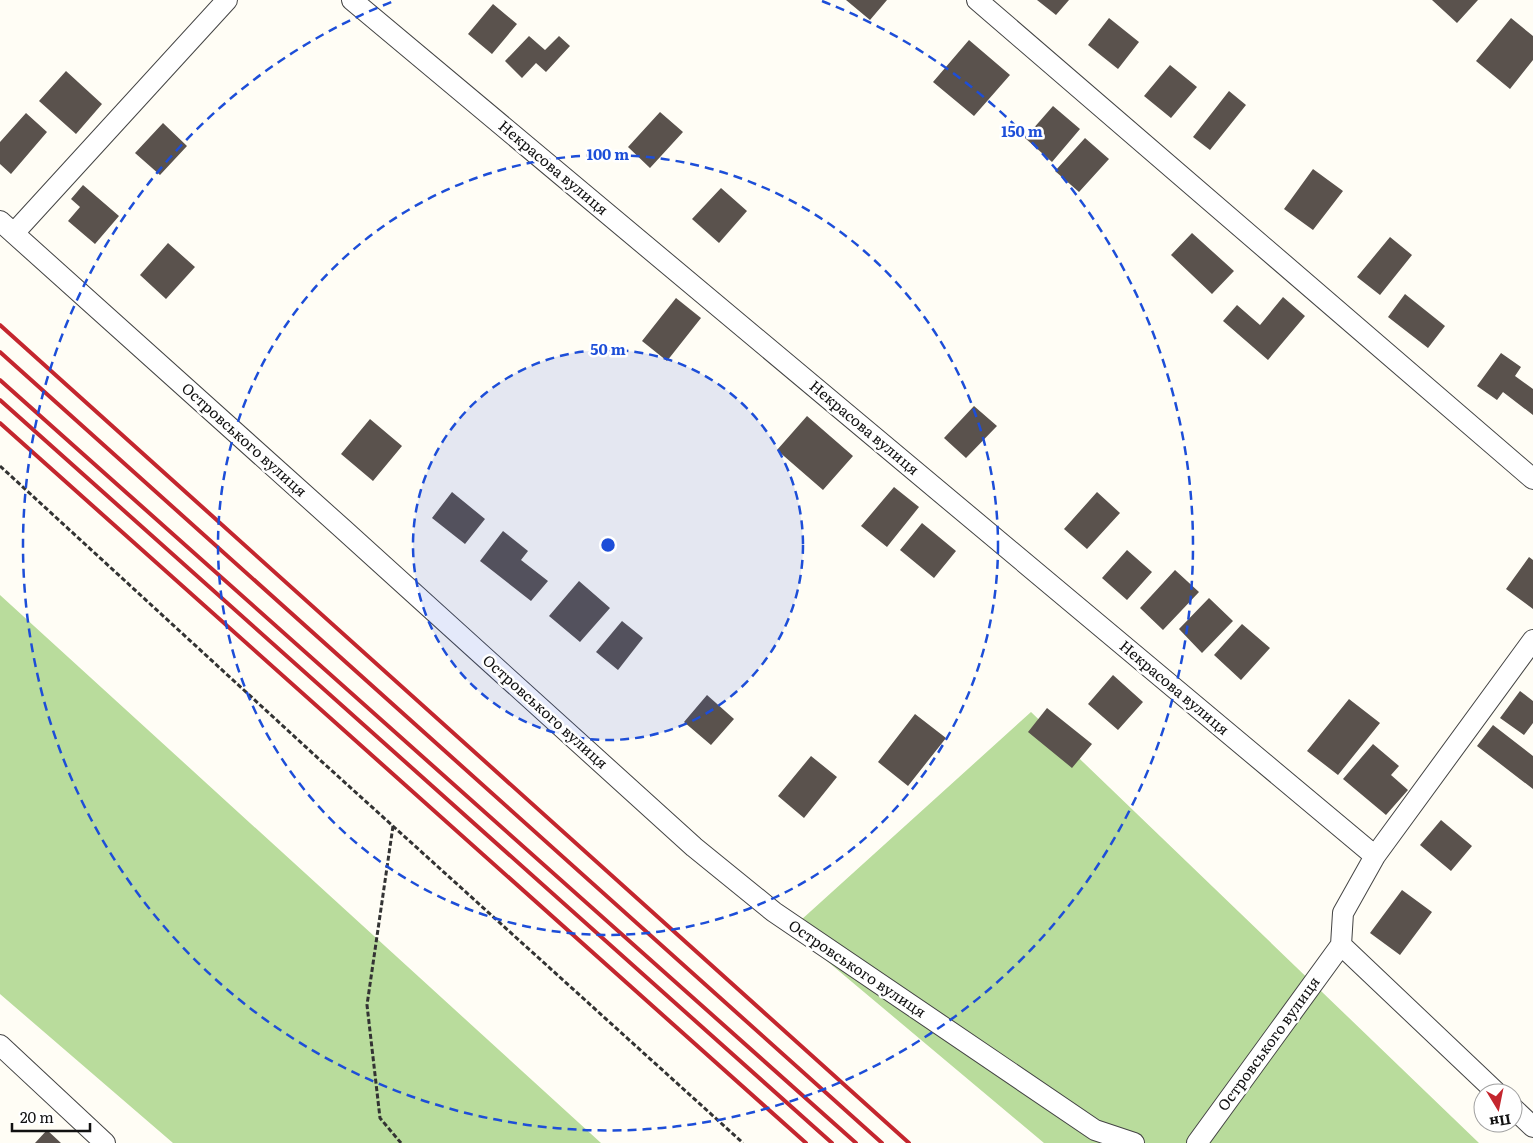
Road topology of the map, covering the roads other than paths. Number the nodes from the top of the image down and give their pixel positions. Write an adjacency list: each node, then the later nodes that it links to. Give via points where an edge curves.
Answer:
1 (227, 0): 4 (street)
2 (352, 0): 7 (street, Некрасова вулиця)
3 (977, 0): 5 (street)
4 (7, 227): 14 (street, Островського вулиця, via 694,847 774,912 1095,1130)
5 (1533, 479)
6 (1533, 640): 7 (street)
7 (1375, 856): 8 (street, via 1343,913)
8 (1341, 945): 10 (street); 15 (street, Островського вулиця)
9 (0, 1045): 13 (street)
10 (1486, 1083)
11 (1523, 1118): 12 (street)
12 (1533, 1127)
13 (105, 1143)
14 (1134, 1143)
15 (1197, 1143)

